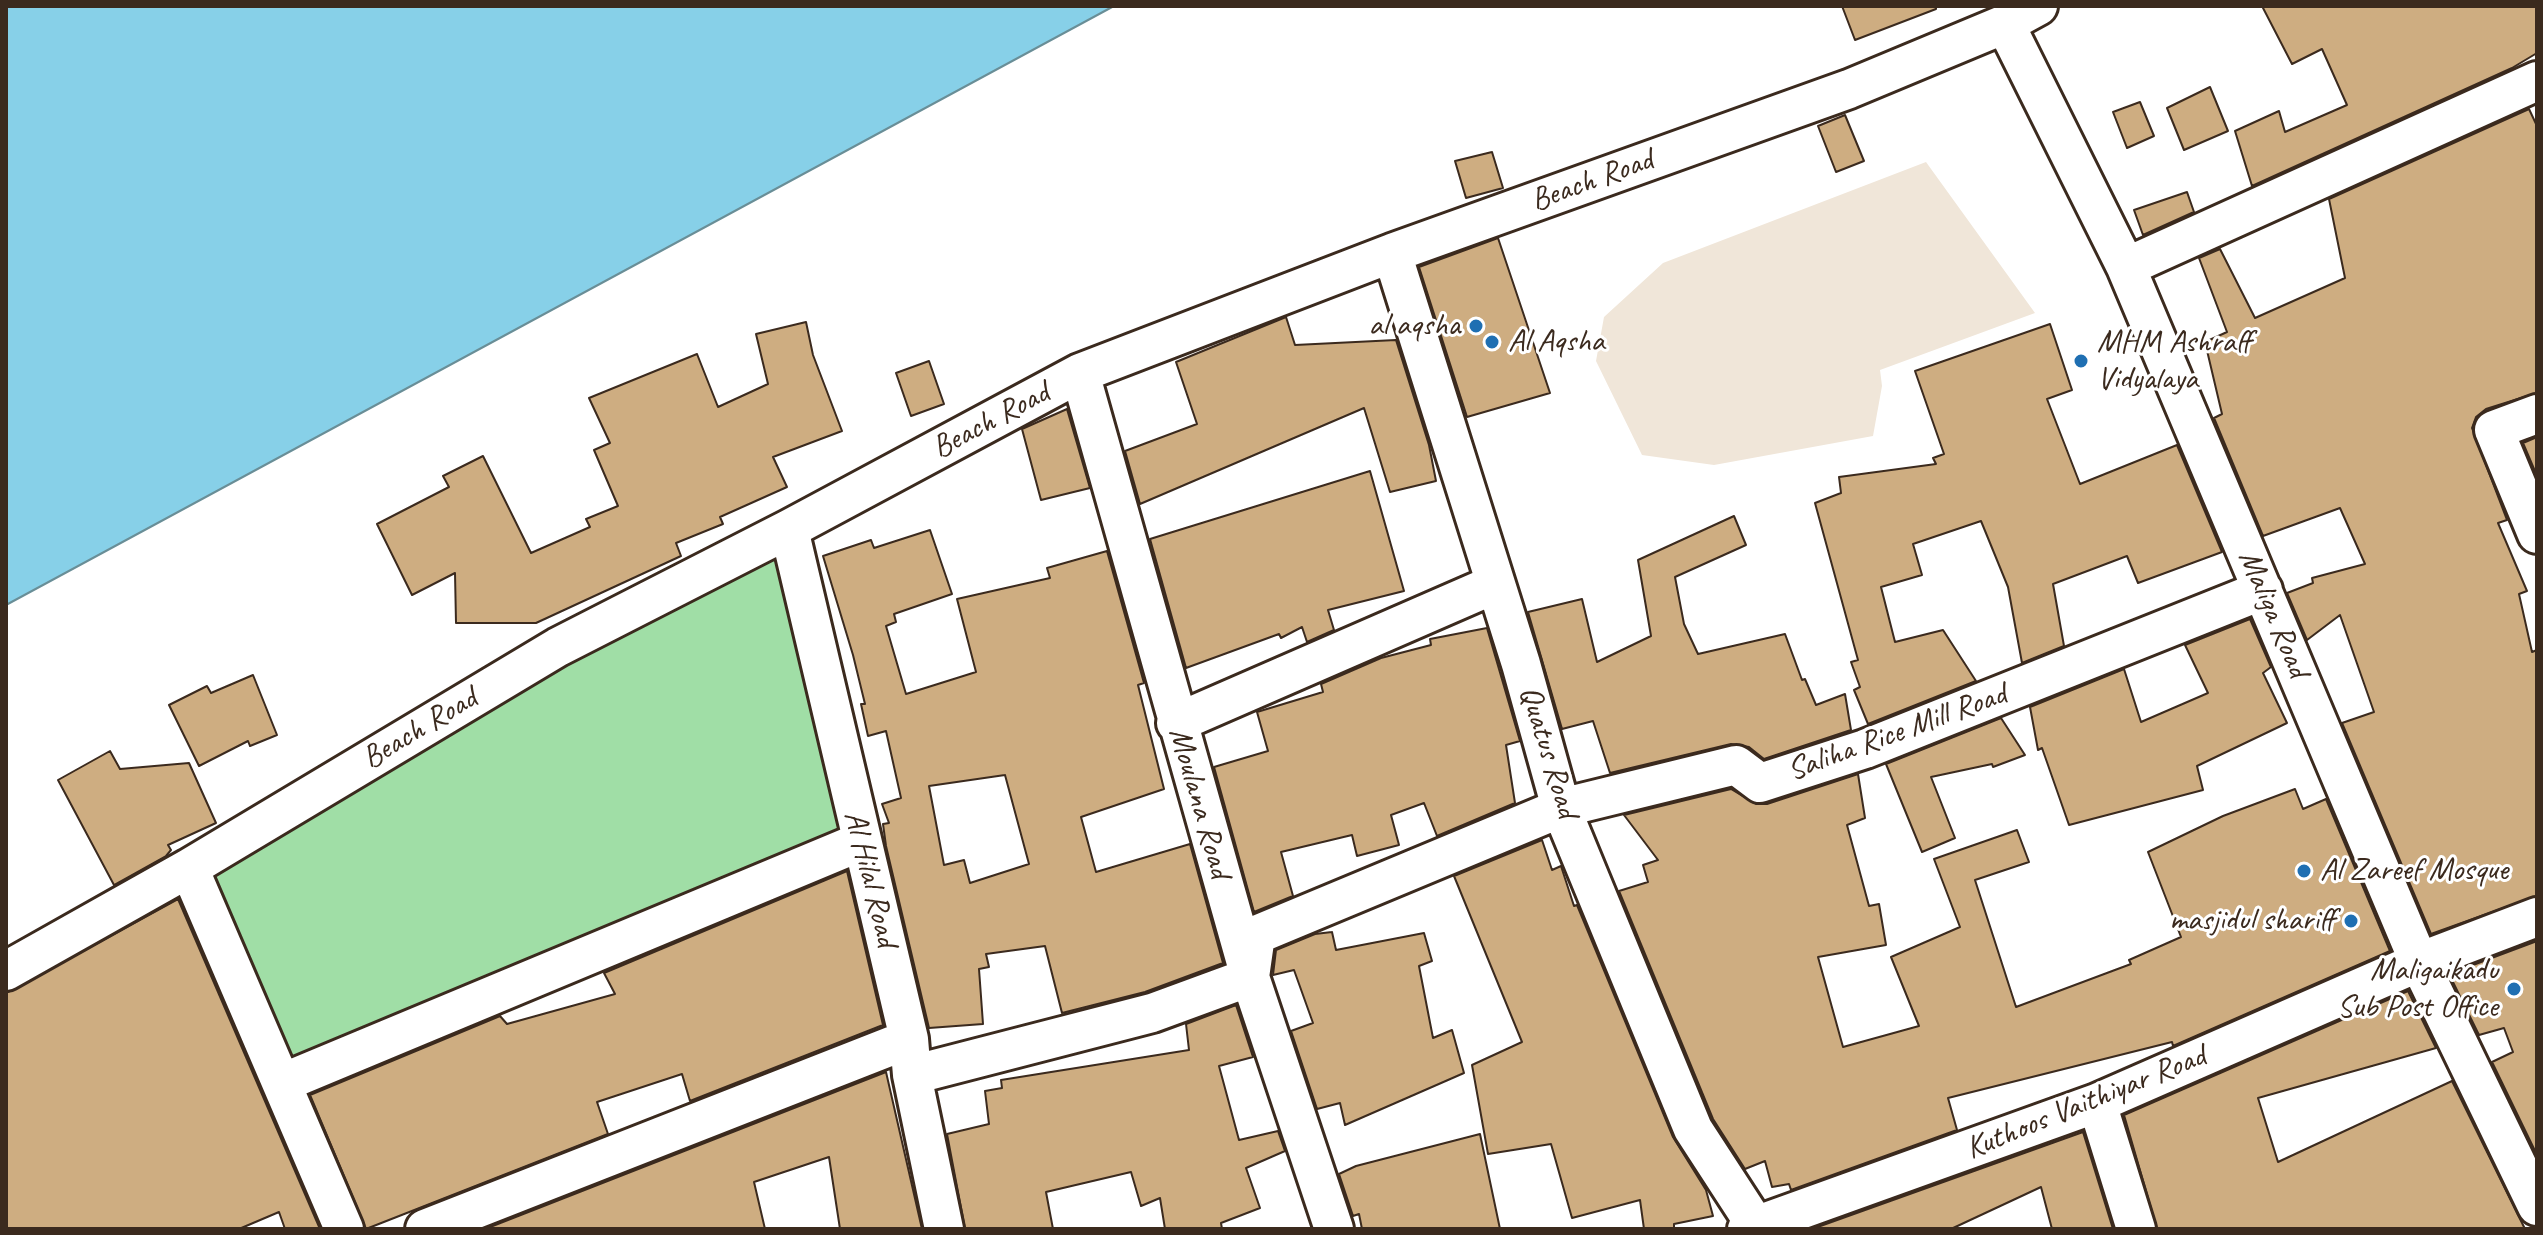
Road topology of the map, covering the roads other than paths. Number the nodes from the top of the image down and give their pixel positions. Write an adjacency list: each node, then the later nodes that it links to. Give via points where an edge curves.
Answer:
1 (2038, 6): 2 (street, Beach Road)
2 (2005, 24): 4 (street, Beach Road, via 1849,89); 5 (street, Maliga Road)
3 (2537, 81): 5 (street)
4 (1392, 253): 6 (street, Beach Road); 10 (street, Quatus Road)
5 (2126, 267): 11 (street, Maliga Road)
6 (1080, 373): 8 (street, Beach Road); 12 (street, Moulana Road)
7 (2537, 414): 9 (street, via 2494,430)
8 (789, 529): 14 (street, Al Hilal Road); 15 (street, Beach Road, via 558,647)
9 (2537, 534)
10 (1495, 584): 12 (street); 13 (street, Quatus Road)
11 (2263, 590): 13 (street, Saliha Rice Mill Road, via 1865,749 1760,783 1736,765); 17 (street, Maliga Road)
12 (1176, 723): 19 (street, Moulana Road)
13 (1561, 808): 19 (street, Saliha Rice Mill Road, via 1256,935); 24 (street, Quatus Road, via 1693,1129)
14 (860, 842): 20 (street, Al Hilal Road); 21 (street)
15 (189, 868): 18 (street, Beach Road); 21 (street)
16 (2537, 917): 17 (street, Kuthoos Vaithiyar Road)
17 (2419, 962): 22 (street, Kuthoos Vaithiyar Road); 23 (street, Maliga Road)
18 (6, 971)
19 (1250, 977): 20 (street, via 1152,1013); 28 (street, Moulana Road)
20 (910, 1057): 26 (street); 27 (street, Al Hilal Road)
21 (282, 1083): 25 (street)
22 (2097, 1103): 24 (street, Kuthoos Vaithiyar Road); 29 (street)
23 (2537, 1206)
24 (1754, 1228)
25 (344, 1229)
26 (425, 1229)
27 (944, 1229)
28 (1334, 1229)
29 (2136, 1229)

